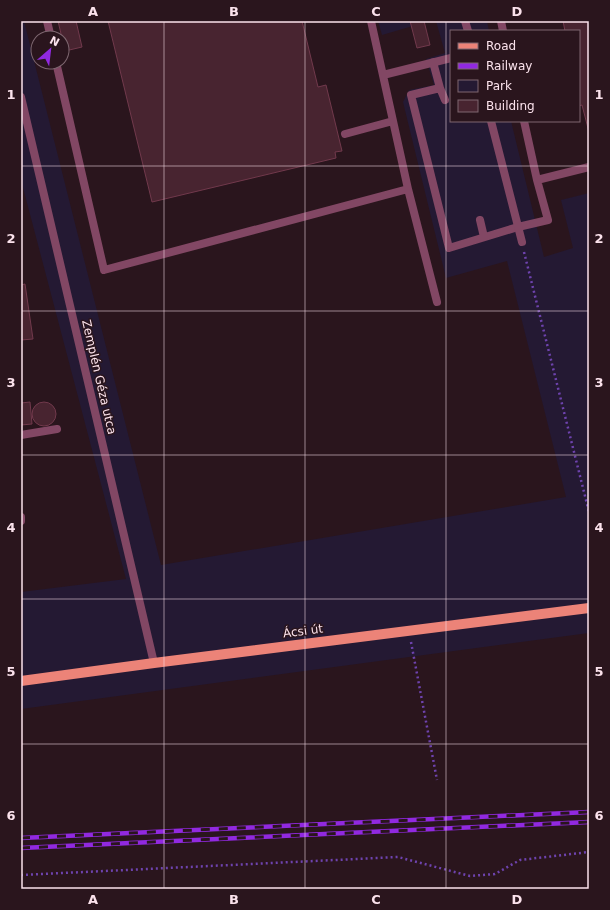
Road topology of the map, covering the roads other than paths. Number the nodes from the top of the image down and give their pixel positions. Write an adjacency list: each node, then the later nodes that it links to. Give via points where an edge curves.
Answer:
1 (371, 21): 5 (street)
2 (450, 58): 3 (street)
3 (433, 62): 5 (street); 6 (street)
4 (58, 70): 15 (street, via 104,270)
5 (383, 75): 9 (street)
6 (440, 88): 8 (street); 18 (street, via 411,95 449,248)
7 (21, 97): 26 (street, Zemplén Géza utca)
8 (445, 100)
9 (393, 121): 12 (street); 15 (street)
10 (491, 122): 17 (street)
11 (524, 122): 14 (street)
12 (345, 134)
13 (589, 167): 14 (street)
14 (538, 180): 17 (street, via 548,220)
15 (408, 189): 20 (street)
16 (480, 220): 18 (street)
17 (518, 227): 18 (street); 19 (street)
18 (484, 237)
19 (522, 242)
20 (437, 302)
21 (57, 429): 22 (street)
22 (21, 435)
23 (21, 517): 24 (street)
24 (21, 521)
25 (589, 608): 26 (main road, Ácsi út)
26 (154, 663): 27 (main road, Ácsi út)
27 (21, 681)

